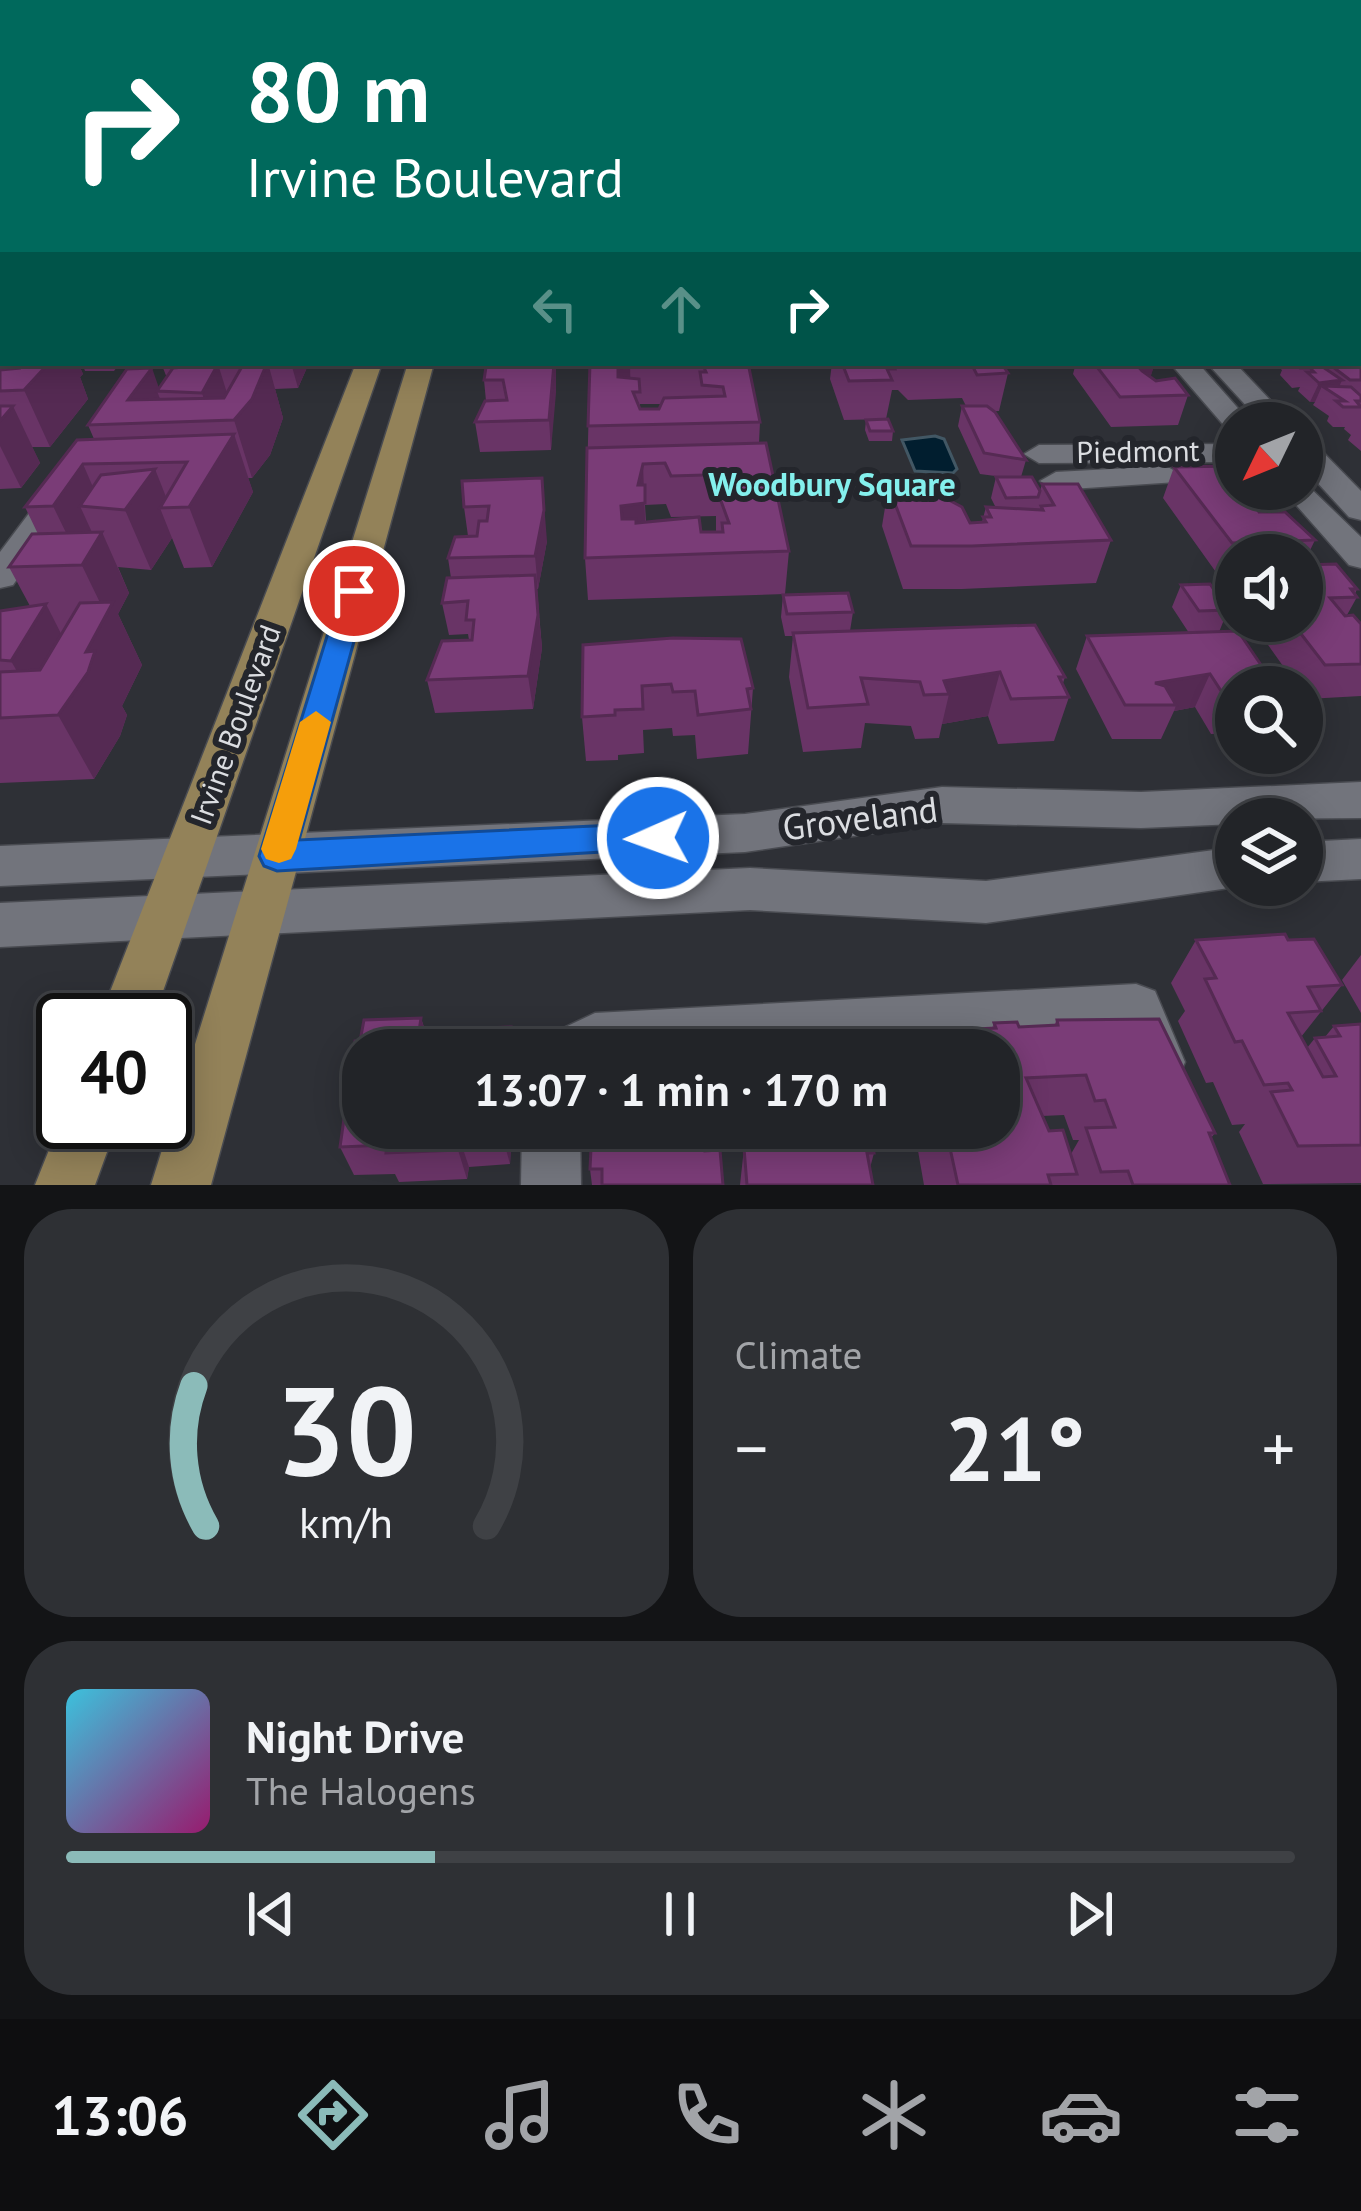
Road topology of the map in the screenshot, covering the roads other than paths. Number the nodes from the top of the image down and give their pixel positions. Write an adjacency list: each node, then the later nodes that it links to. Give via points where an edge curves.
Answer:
1 (368, 366): 17 (main road, Irvine Boulevard)
2 (420, 366): 16 (main road)
3 (1186, 366): 5 (street)
4 (1223, 366): 6 (street)
5 (1218, 402)
6 (1258, 402)
7 (1215, 455): 9 (street, Piedmont, via 1048,467)
8 (80, 467): 14 (street)
9 (1215, 471)
10 (1323, 479): 12 (street)
11 (1323, 495): 13 (street)
12 (1361, 510)
13 (1361, 557)
14 (0, 577)
15 (1361, 800): 16 (street, Groveland, via 1142,810 942,806 745,833)
16 (277, 856): 17 (street, Groveland); 23 (main road)
17 (187, 857): 20 (street, Groveland); 22 (main road, Irvine Boulevard)
18 (1361, 859): 19 (street)
19 (1323, 861)
20 (0, 866)
21 (1215, 870): 23 (street, Groveland, via 986,902 750,889)
22 (165, 916): 23 (street, Groveland); 24 (street, Groveland); 25 (main road, Irvine Boulevard)
23 (259, 917): 31 (main road)
24 (0, 925)
25 (137, 993)
26 (787, 1029): 27 (street, via 1136,1009)
27 (1180, 1119)
28 (78, 1149): 30 (main road)
29 (551, 1149): 32 (street)
30 (65, 1185)
31 (181, 1185)
32 (551, 1185)

